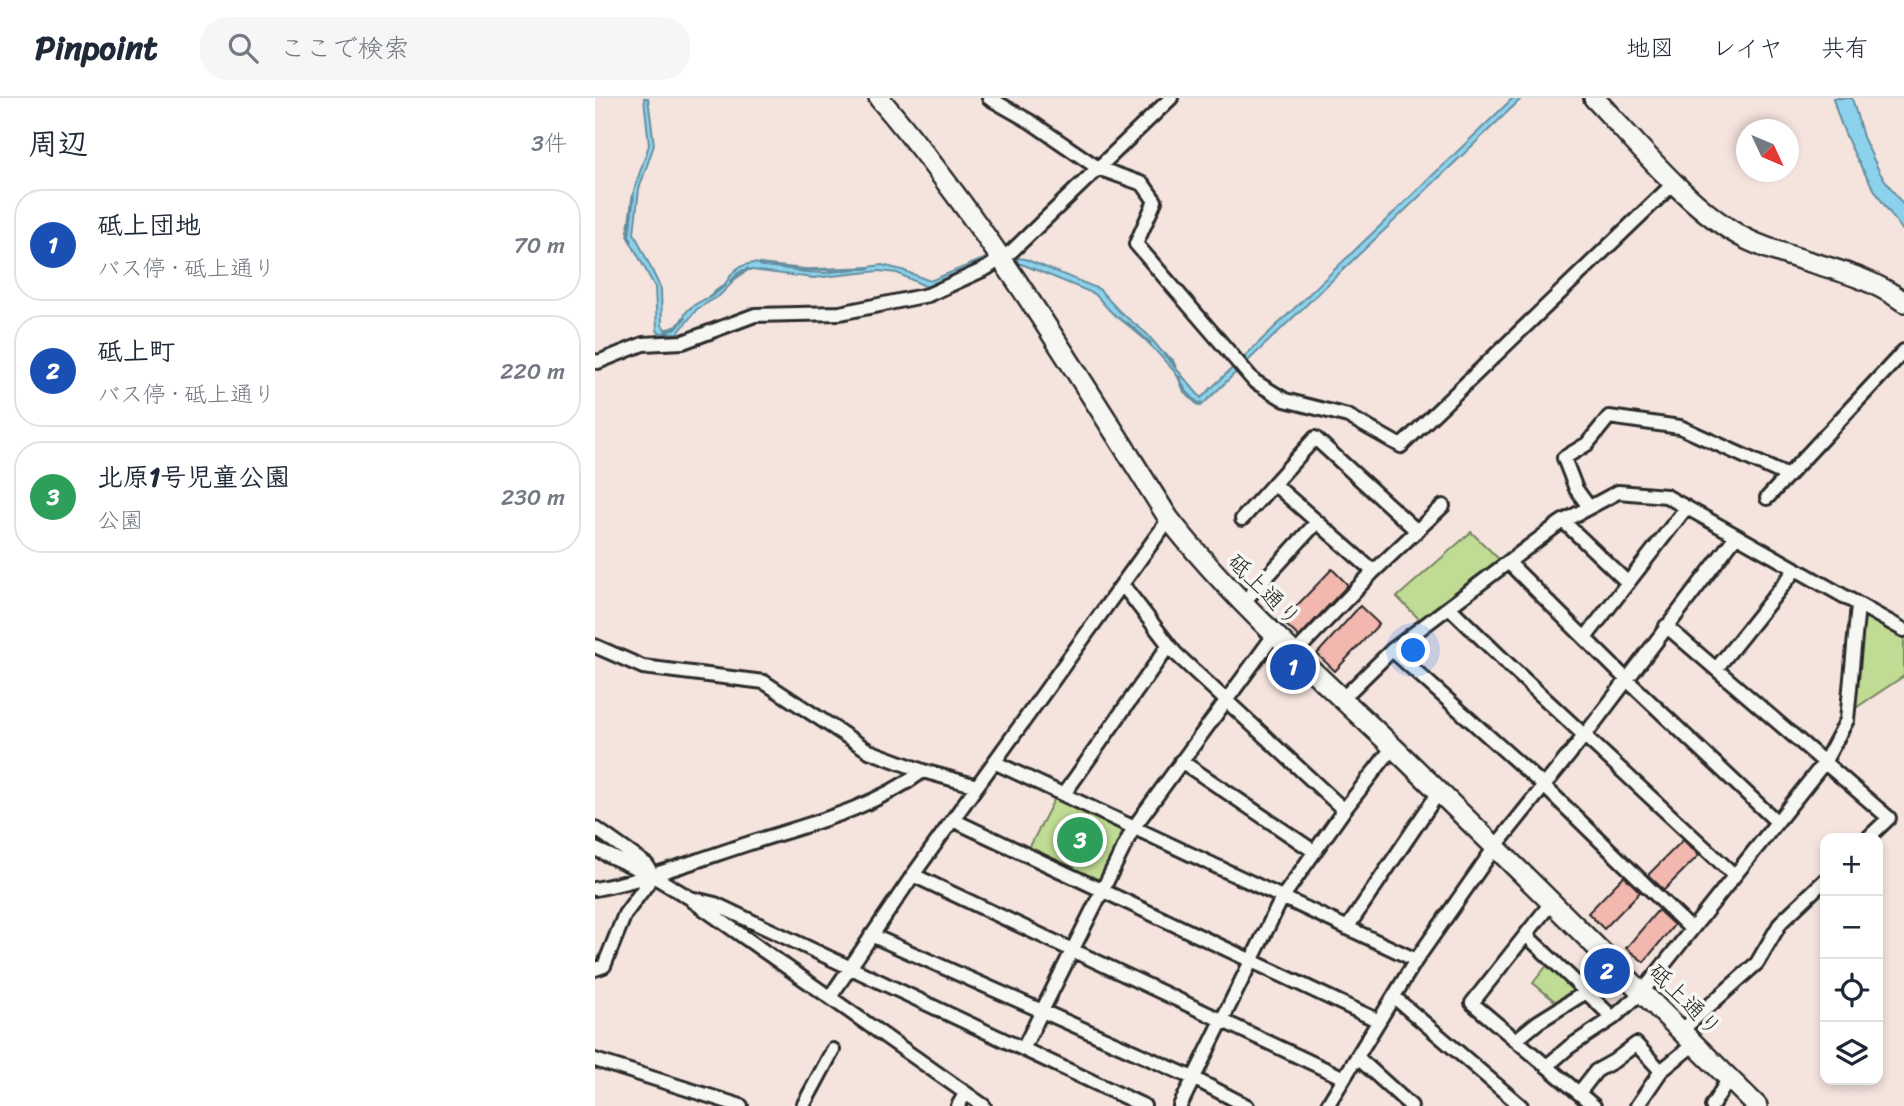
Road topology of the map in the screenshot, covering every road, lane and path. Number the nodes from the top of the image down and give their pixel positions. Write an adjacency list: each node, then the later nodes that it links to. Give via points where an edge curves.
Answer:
1 (879, 98): 7 (street, 砥上通り)
2 (989, 98): 5 (street)
3 (1171, 98): 5 (street)
4 (1594, 98): 6 (street)
5 (1098, 168): 6 (street, via 1143,184 1155,201 1136,244 1255,381 1285,400 1348,416 1401,446); 7 (street)
6 (1675, 182): 8 (street, via 1712,217 1744,238 1780,254 1858,276)
7 (1003, 259): 10 (street, via 928,295 840,313 755,314 683,342 643,344); 17 (street, 砥上通り)
8 (1904, 302)
9 (1904, 351): 11 (street)
10 (595, 361)
11 (1788, 476): 13 (street); 15 (street, via 1680,427 1609,417 1587,444 1564,457)
12 (1274, 484): 18 (street); 20 (street); 21 (street, via 1315,439)
13 (1767, 498)
14 (1443, 506): 21 (street)
15 (1589, 507): 16 (street, via 1618,492 1666,496); 19 (street)
16 (1686, 508): 22 (street); 26 (street)
17 (1169, 519): 27 (street); 28 (street, 砥上通り)
18 (1242, 519)
19 (1563, 521): 23 (street); 26 (street)
20 (1317, 522): 25 (street); 28 (street)
21 (1417, 531): 25 (street)
22 (1736, 536): 24 (street); 31 (street)
23 (1508, 562): 30 (street); 34 (street)
24 (1795, 569): 29 (street); 39 (street)
25 (1373, 571): 38 (street)
26 (1628, 583): 34 (street)
27 (1122, 584): 35 (street); 46 (street)
28 (1242, 604): 33 (street, 砥上通り)
29 (1858, 605): 32 (street); 47 (street, via 1847,720)
30 (1449, 607): 37 (street); 43 (street)
31 (1667, 626): 39 (street); 40 (street)
32 (1904, 630)
33 (1274, 635): 38 (street, 砥上通り); 41 (street)
34 (1585, 638): 40 (street)
35 (1169, 645): 41 (street); 52 (street)
36 (595, 646): 48 (street, via 643,667 764,682 869,751)
37 (1392, 650): 42 (street); 50 (street)
38 (1294, 654): 42 (street, 砥上通り)
39 (1716, 669): 47 (street)
40 (1627, 680): 43 (street); 55 (street)
41 (1225, 699): 45 (street); 53 (street)
42 (1342, 699): 44 (street, 砥上通り)
43 (1585, 735): 50 (street); 63 (street)
44 (1393, 747): 51 (street, 砥上通り); 53 (street)
45 (1181, 761): 56 (street); 61 (street)
46 (994, 762): 49 (street); 52 (street)
47 (1825, 763): 55 (street); 58 (street, via 1889,818)
48 (923, 771): 49 (street); 64 (street, via 864,806)
49 (977, 786): 54 (street)
50 (1544, 786): 59 (street); 72 (street)
51 (1439, 792): 59 (street, 砥上通り); 71 (street)
52 (1064, 794): 56 (street)
53 (1344, 810): 61 (street)
54 (953, 820): 62 (street); 67 (street)
55 (1777, 822): 63 (street)
56 (1134, 827): 67 (street); 69 (street)
57 (595, 828): 64 (street, via 646,865)
58 (1873, 833)
59 (1495, 847): 70 (street, 砥上通り); 77 (street)
60 (595, 849): 64 (street)
61 (1314, 852): 69 (street)
62 (913, 875): 73 (street); 75 (street)
63 (1734, 875): 72 (street)
64 (653, 876): 66 (street); 68 (street); 79 (street, via 625,914 604,966)
65 (1820, 885): 88 (street, via 1781,922 1757,963)
66 (595, 889)
67 (1101, 890): 75 (street); 76 (street)
68 (690, 898): 78 (street, via 715,904); 82 (street)
69 (1282, 898): 71 (street); 76 (street)
70 (1551, 903): 74 (street); 81 (street, 砥上通り)
71 (1347, 928): 77 (street)
72 (1691, 929): 81 (street)
73 (871, 934): 78 (street); 84 (street)
74 (1526, 935): 80 (street); 89 (street, via 1472,1003)
75 (1072, 951): 84 (street); 86 (street)
76 (1251, 959): 86 (street); 87 (street)
77 (1416, 960): 83 (street)
78 (848, 967): 82 (street); 90 (street)
79 (595, 969)
80 (1586, 992): 85 (street); 89 (street)
81 (1642, 992): 85 (street); 88 (street, 砥上通り)
82 (830, 996): 100 (street)
83 (1394, 997): 87 (street); 111 (street)
84 (1042, 1010): 90 (street); 98 (street)
85 (1612, 1018): 94 (street)
86 (1221, 1021): 96 (street); 98 (street)
87 (1379, 1021): 92 (street)
88 (1688, 1037): 95 (street); 97 (street, 砥上通り)
89 (1516, 1040): 94 (street)
90 (1023, 1049): 107 (street)
91 (833, 1050): 104 (street)
92 (1357, 1057): 96 (street); 101 (street)
93 (595, 1060): 103 (street)
94 (1548, 1066): 99 (street)
95 (1661, 1071): 99 (street, via 1636,1044 1596,1071); 113 (street)
96 (1344, 1078): 110 (street)
97 (1729, 1078): 102 (street, 砥上通り); 114 (street)
98 (1193, 1079): 108 (street); 109 (street)
99 (1579, 1093): 112 (street)
100 (965, 1094): 105 (street); 106 (street)
101 (1404, 1103)
102 (1750, 1104)
103 (738, 1106)
104 (803, 1106)
105 (958, 1106)
106 (984, 1106)
107 (1144, 1106)
108 (1180, 1106)
109 (1247, 1106)
110 (1327, 1106)
111 (1521, 1106)
112 (1594, 1106)
113 (1637, 1106)
114 (1712, 1106)

